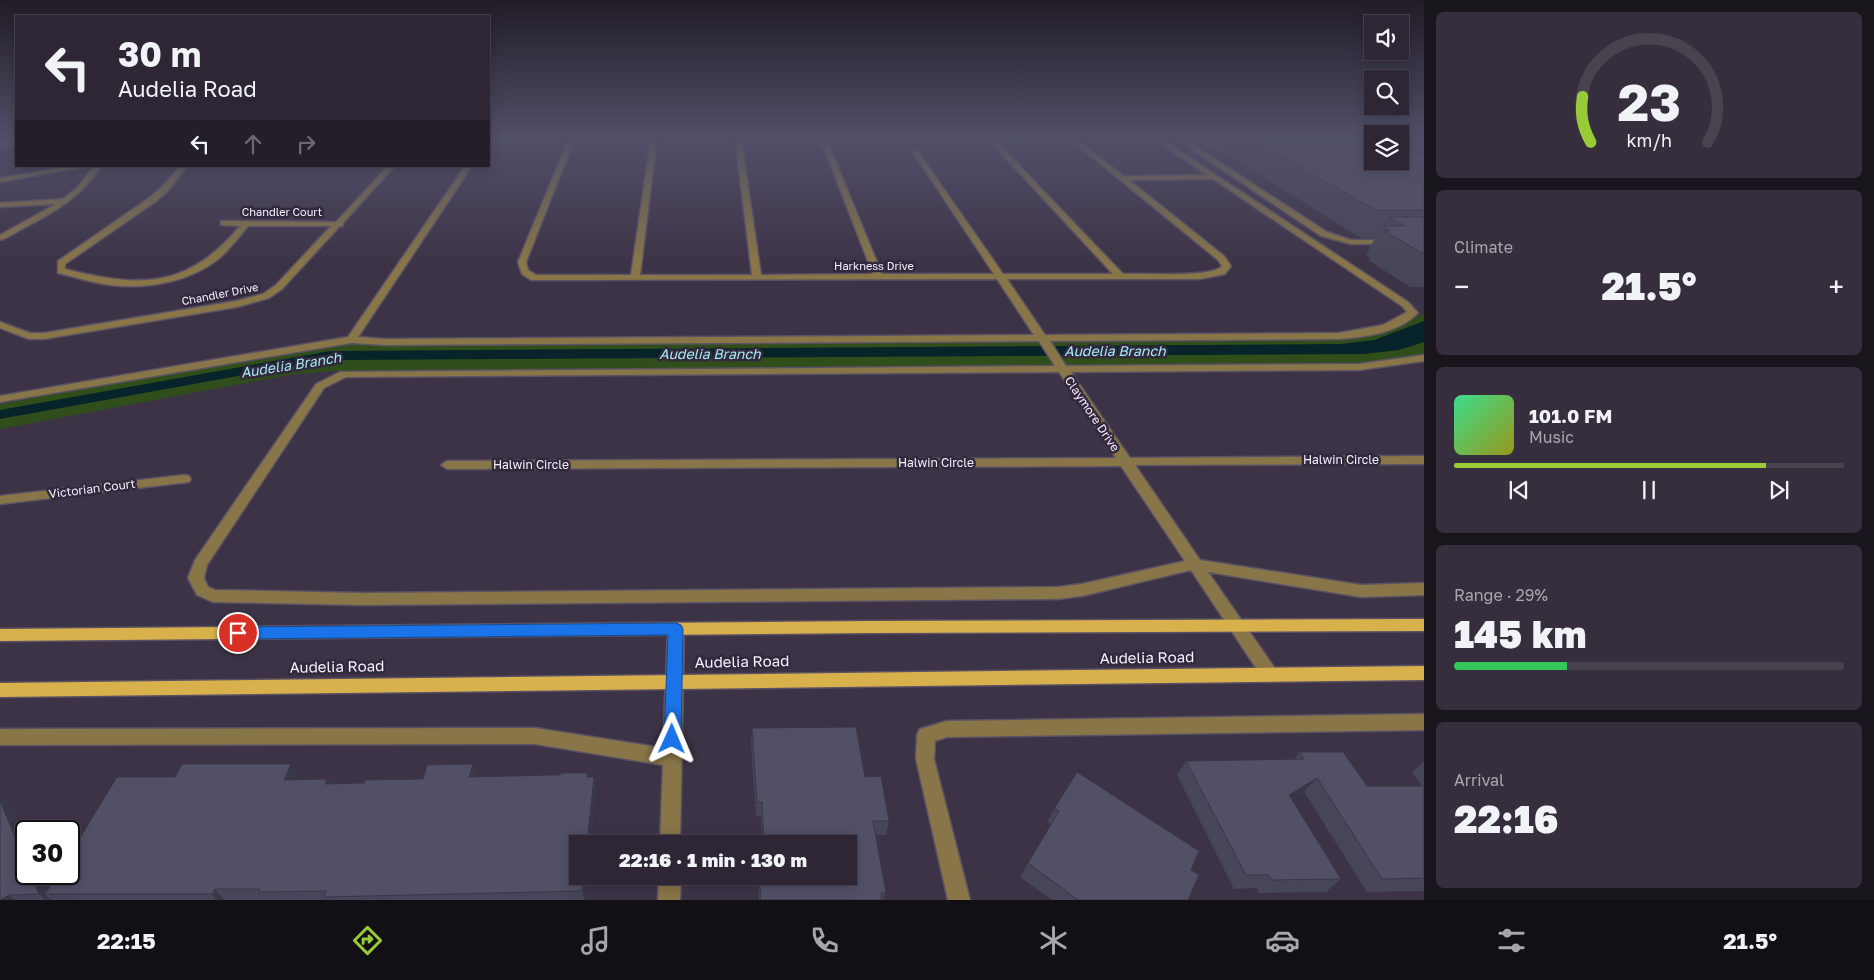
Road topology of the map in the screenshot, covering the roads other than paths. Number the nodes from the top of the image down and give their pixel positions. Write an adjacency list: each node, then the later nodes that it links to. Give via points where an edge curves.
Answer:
1 (88, 180): 14 (street)
2 (173, 180): 17 (street, via 166,189 61,263 61,271 113,283 136,284 179,275 215,257)
3 (379, 180): 18 (street, Chandler Drive)
4 (460, 180): 27 (street)
5 (555, 180): 24 (street, Harkness Drive, via 522,268 527,274 544,279)
6 (648, 180): 24 (street)
7 (744, 180): 25 (street)
8 (840, 180): 22 (street)
9 (934, 180): 23 (street, Claymore Drive)
10 (1030, 180): 21 (street)
11 (1124, 180): 21 (street, Harkness Drive, via 1227,266 1222,272 1200,276)
12 (1219, 180): 28 (street, via 1405,304 1413,313 1404,320 1375,330 1343,335)
13 (1242, 180): 20 (street, via 1324,234 1351,242)
14 (65, 200): 15 (street); 19 (street)
15 (0, 205)
16 (224, 223): 17 (street, Chandler Court)
17 (246, 223): 18 (street, Chandler Court)
18 (340, 224): 26 (street, Chandler Drive, via 279,288 266,296 44,336 29,336)
19 (0, 238)
20 (1424, 242)
21 (1120, 276): 23 (street, Harkness Drive)
22 (879, 277): 23 (street, Harkness Drive); 25 (street, Harkness Drive)
23 (999, 277): 28 (street, Claymore Drive)
24 (635, 278): 25 (street, Harkness Drive)
25 (757, 278)
26 (0, 325)
27 (351, 340): 28 (street); 31 (street)
28 (1042, 341): 30 (street, Claymore Drive)
29 (1424, 358): 30 (street, via 1359,367)
30 (1058, 364): 33 (street, Claymore Drive); 37 (street, via 344,374 320,386 200,564 196,578 202,591 213,596 362,599 1058,593)
31 (0, 400)
32 (1424, 460): 33 (street, Halwin Circle)
33 (1125, 462): 34 (street, Halwin Circle); 37 (street, Claymore Drive)
34 (448, 465)
35 (184, 478): 36 (street, Victorian Court)
36 (0, 500)
37 (1194, 564): 38 (street, via 1362,591); 40 (street, Claymore Drive)
38 (1424, 589)
39 (1424, 624): 40 (main road)
40 (1235, 625): 41 (main road); 44 (street, Claymore Drive)
41 (676, 629): 42 (main road); 45 (street)
42 (0, 635)
43 (1424, 673): 44 (main road, Audelia Road)
44 (1270, 675): 45 (main road, Audelia Road)
45 (673, 682): 46 (main road, Audelia Road); 49 (street)
46 (0, 690)
47 (1424, 722): 53 (street, via 947,729 926,735 925,758)
48 (0, 737): 49 (street, via 535,736)
49 (672, 758): 50 (street)
50 (670, 835)
51 (670, 885): 52 (street)
52 (669, 900)
53 (959, 900)

